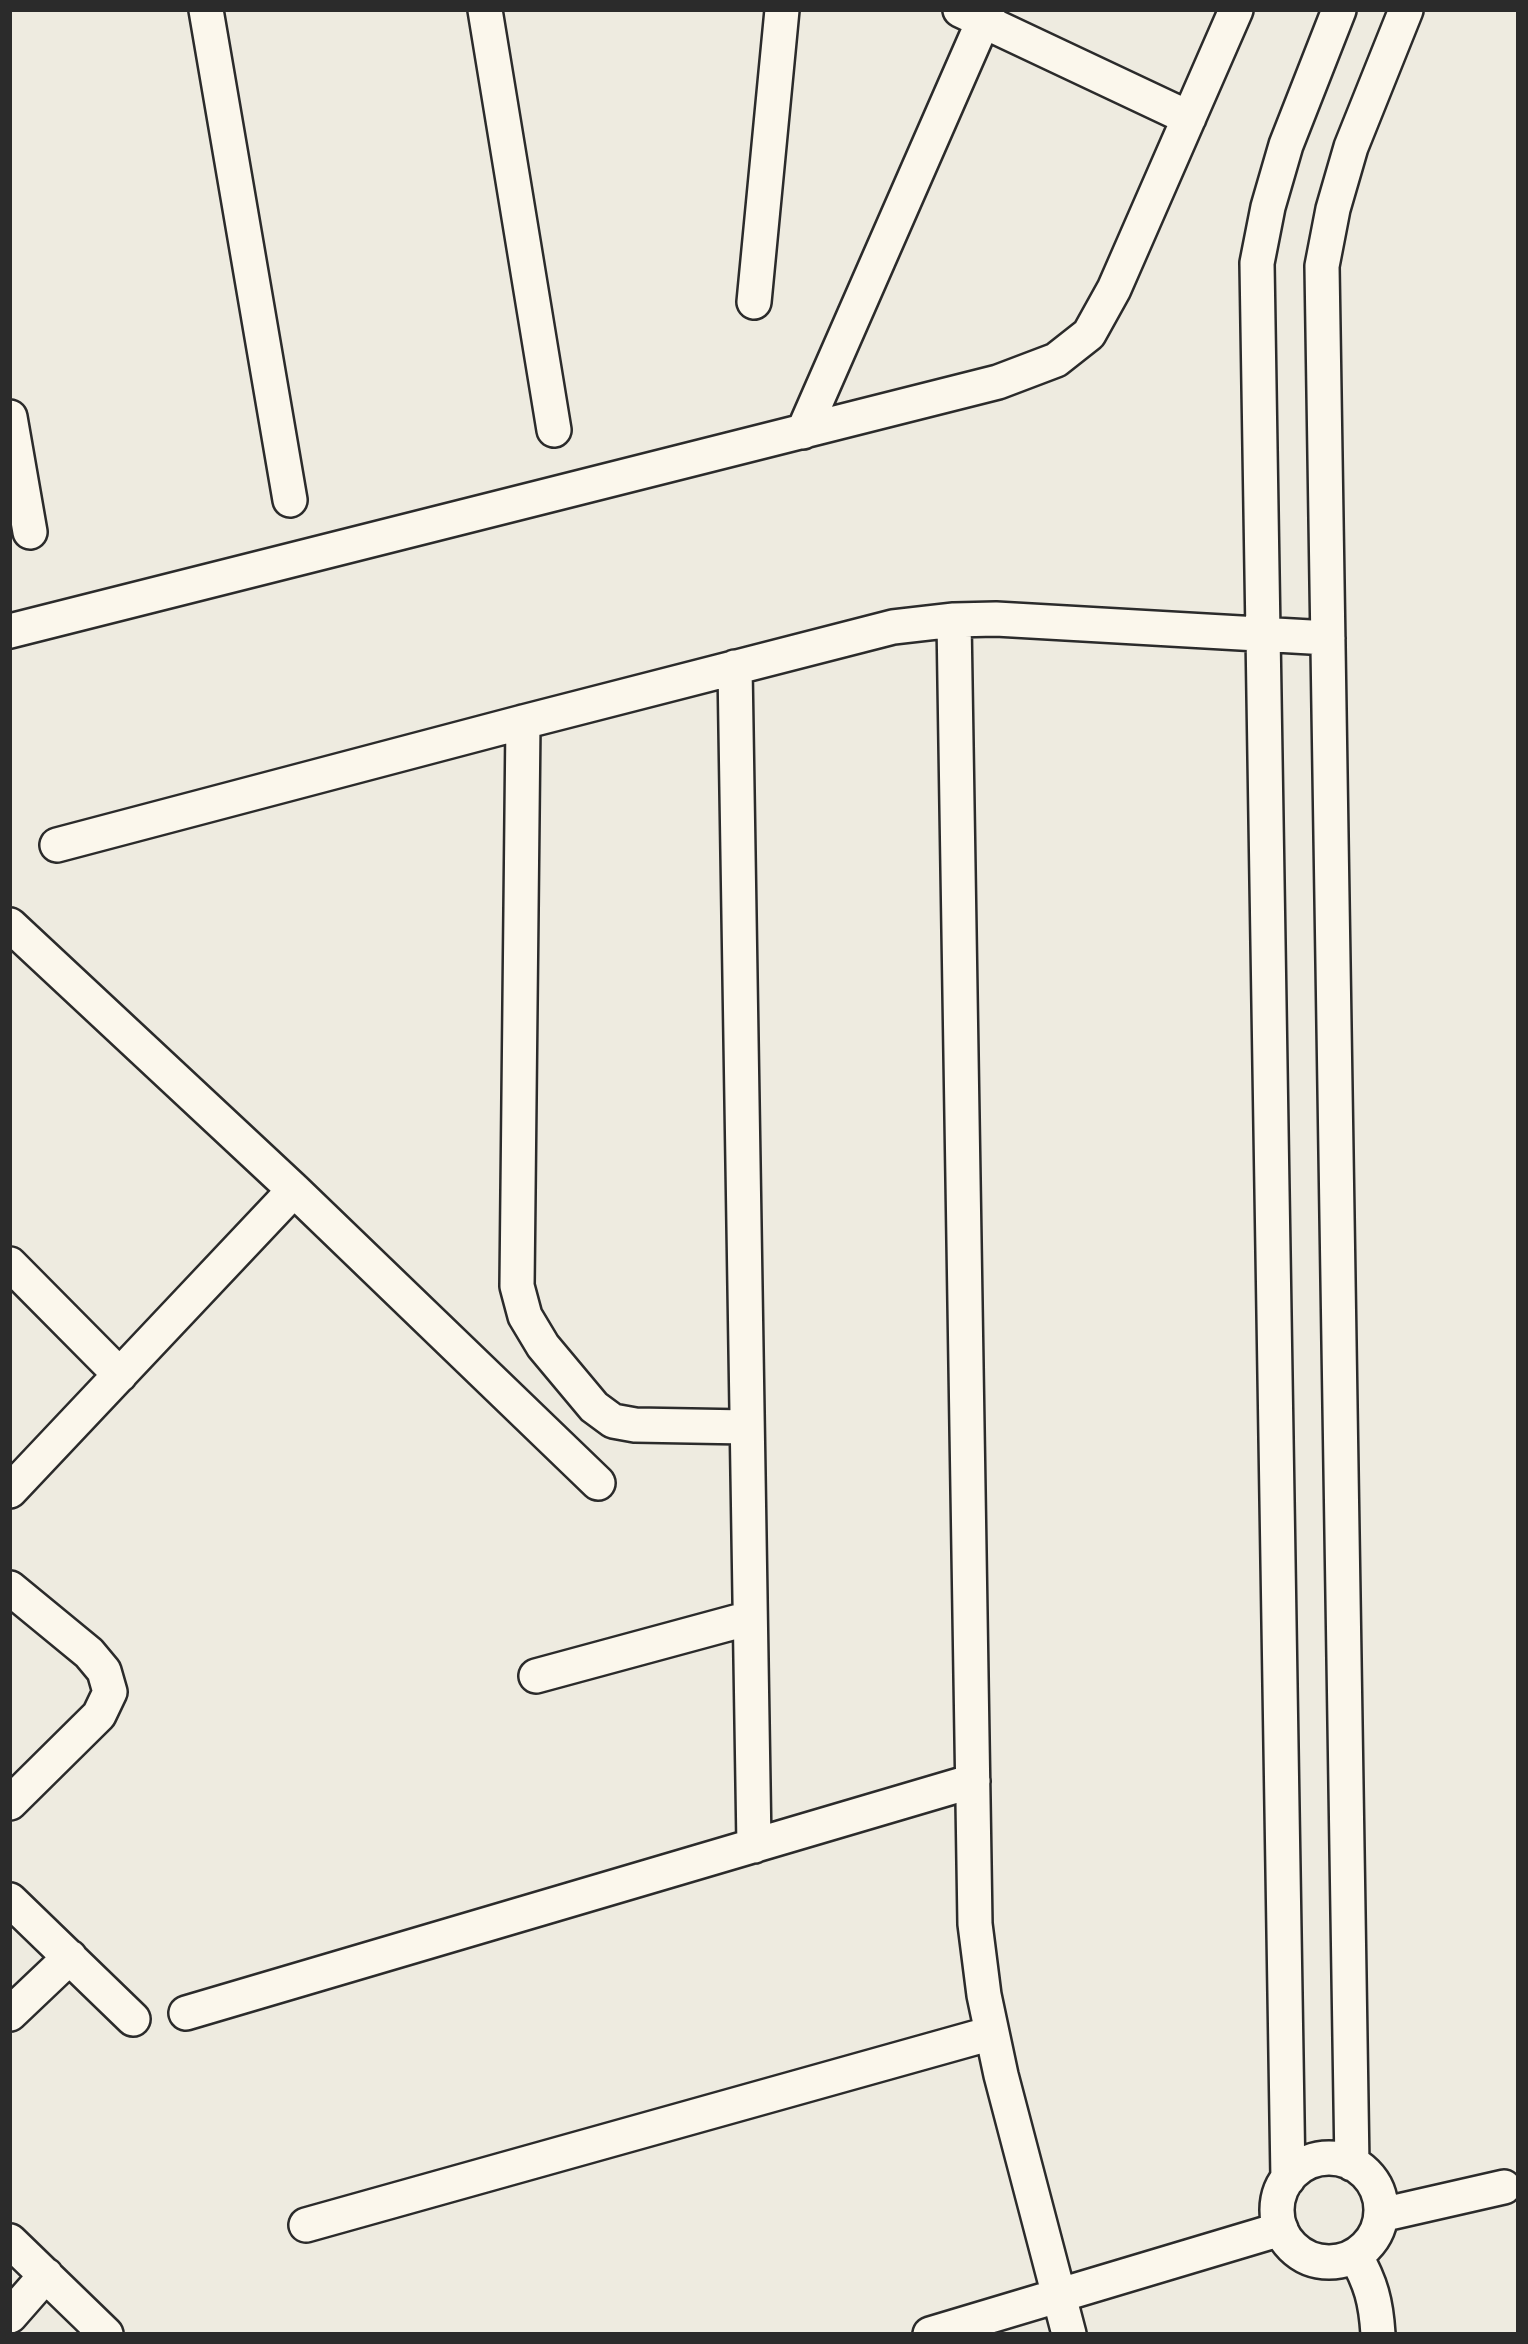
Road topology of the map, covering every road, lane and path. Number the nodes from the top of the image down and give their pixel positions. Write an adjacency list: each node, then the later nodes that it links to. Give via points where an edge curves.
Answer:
1 (206, 10): 13 (street)
2 (485, 10): 11 (street)
3 (782, 10): 9 (street)
4 (1236, 10): 8 (street)
5 (1339, 10): 17 (street, via 1286,145 1257,263)
6 (1406, 10): 18 (street, via 1351,147 1322,266)
7 (977, 14): 8 (street); 12 (street)
8 (1189, 118): 12 (street, via 1114,290 1081,341 1056,360 998,382)
9 (754, 302)
10 (10, 417): 14 (street)
11 (554, 430)
12 (803, 432): 16 (street)
13 (290, 500)
14 (30, 532)
15 (954, 620): 17 (street); 19 (street, via 893,627); 32 (street)
16 (10, 631)
17 (1262, 634): 18 (street); 42 (street)
18 (1328, 638): 41 (street)
19 (735, 667): 20 (street); 26 (street)
20 (523, 722): 21 (street); 26 (street, via 518,1287 525,1317 543,1346 594,1407 613,1421 635,1425)
21 (57, 845)
22 (10, 925): 23 (street)
23 (294, 1190): 25 (street); 27 (street)
24 (10, 1264): 25 (street)
25 (120, 1375): 28 (street)
26 (747, 1427): 30 (street)
27 (598, 1483)
28 (10, 1491)
29 (10, 1588): 33 (street, via 89,1653 104,1671 110,1692 99,1715)
30 (750, 1618): 31 (street); 34 (street)
31 (536, 1676)
32 (973, 1781): 34 (street); 40 (street, via 975,1924)
33 (10, 1803)
34 (754, 1846): 37 (street)
35 (10, 1900): 36 (street)
36 (70, 1957): 38 (street); 39 (street)
37 (186, 2013)
38 (10, 2014)
39 (133, 2019)
40 (992, 2033): 45 (street); 50 (street)
41 (1352, 2164): 42 (street, via 1335,2159 1317,2160); 44 (street, via 1375,2185)
42 (1288, 2179): 46 (street, via 1277,2212)
43 (1504, 2187): 44 (street)
44 (1381, 2215): 48 (street, via 1368,2245)
45 (306, 2226)
46 (1281, 2229): 48 (street, via 1290,2245 1304,2256 1339,2262); 50 (street)
47 (10, 2241): 49 (street)
48 (1355, 2255): 55 (street, via 1376,2304)
49 (46, 2275): 51 (street); 52 (street)
50 (1060, 2297): 53 (street); 54 (street)
51 (10, 2316)
52 (106, 2334)
53 (930, 2334)
54 (1069, 2334)
55 (1378, 2334)

